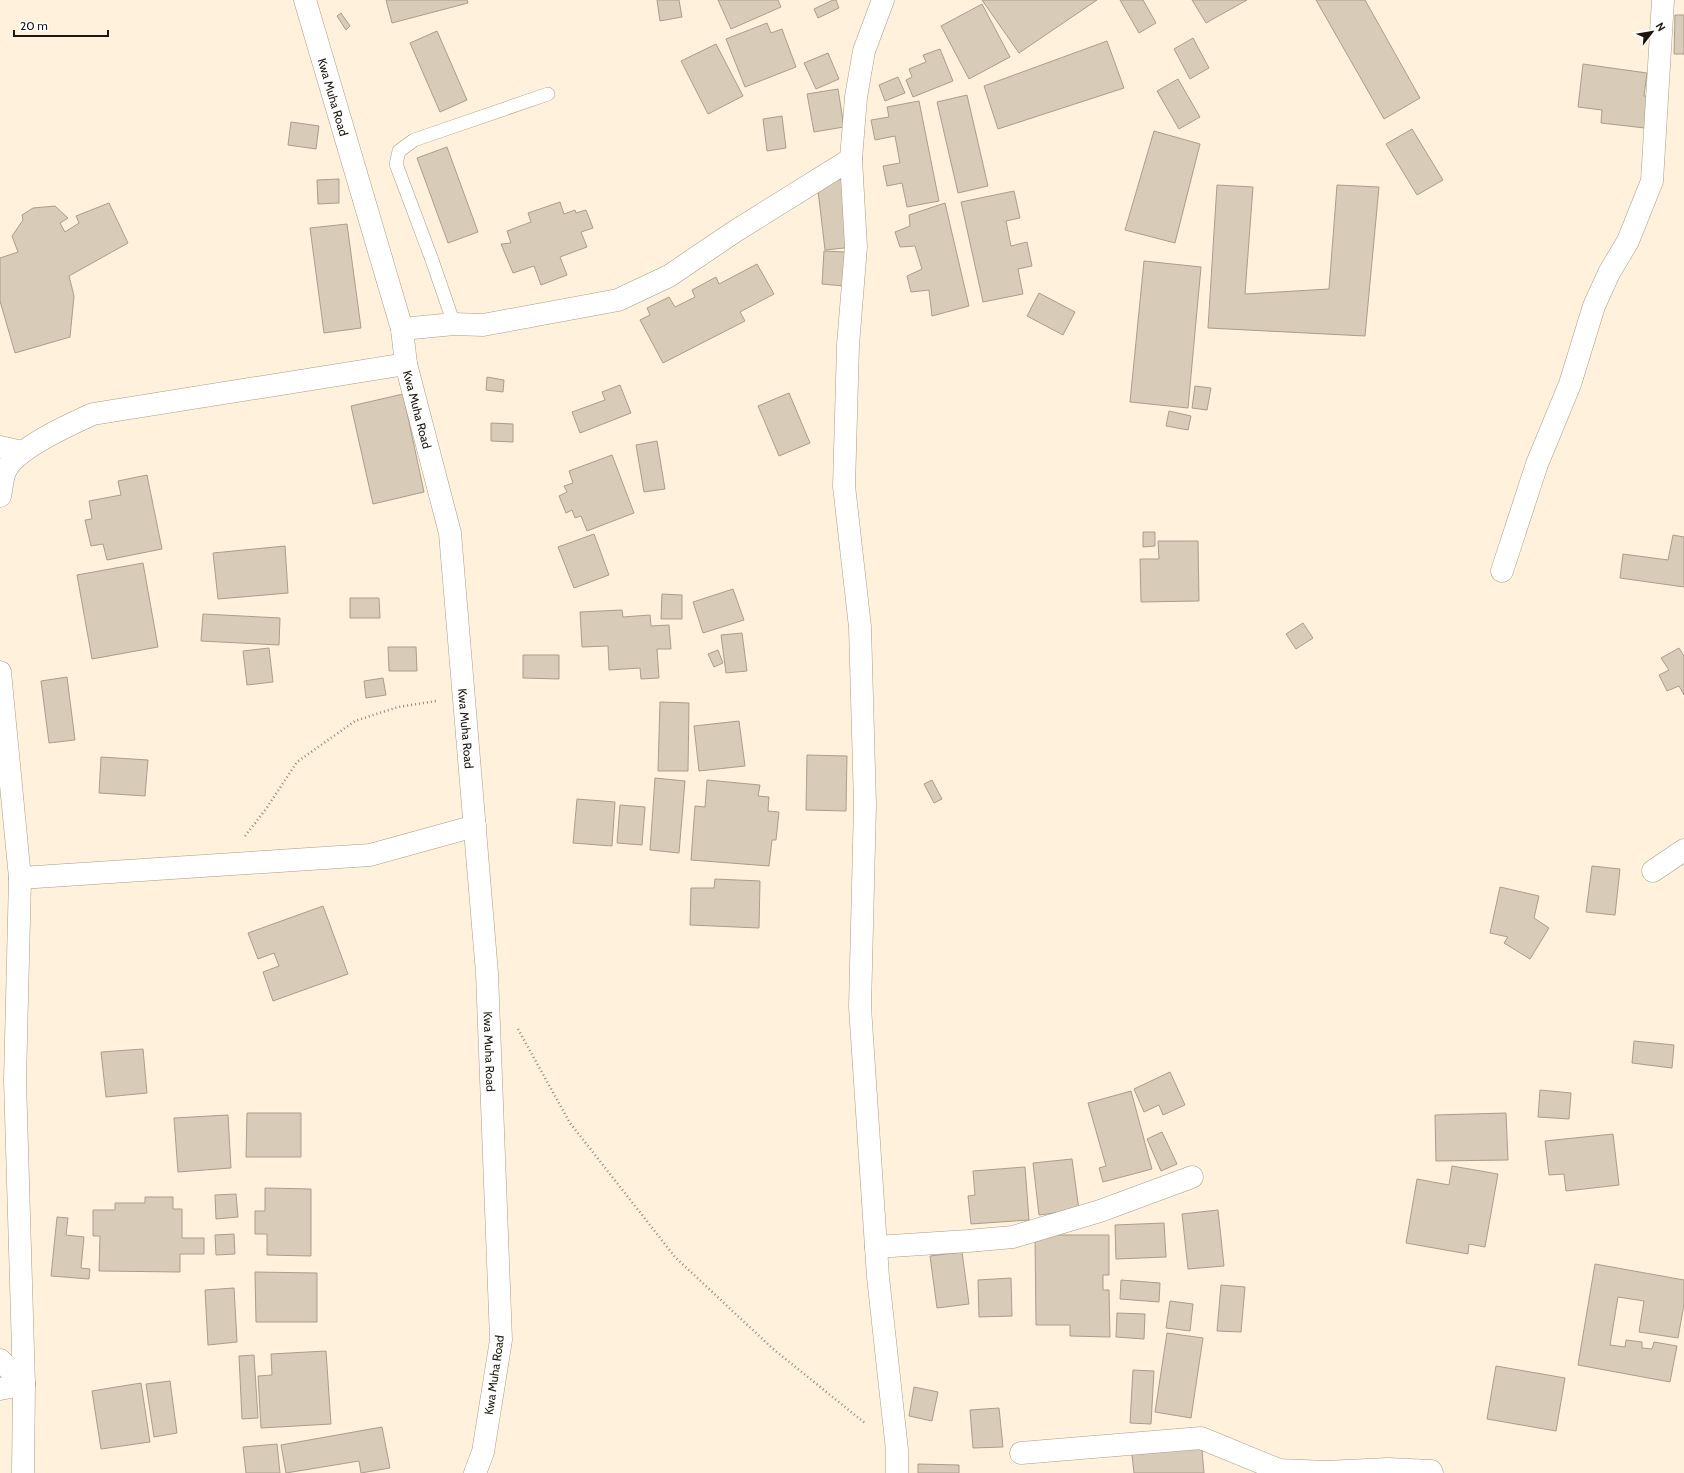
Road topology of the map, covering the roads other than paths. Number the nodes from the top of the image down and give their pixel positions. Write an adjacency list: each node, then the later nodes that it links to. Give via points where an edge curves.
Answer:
1 (306, 0): 7 (street, Kwa Muha Road)
2 (883, 0): 5 (street, via 864,51 856,97)
3 (1663, 0): 12 (street, via 1652,181 1628,241 1609,273 1594,306 1570,384 1537,464)
4 (548, 94): 6 (lane, via 414,140 399,151 396,164)
5 (852, 159): 6 (street, via 734,232 669,276 618,300 483,325); 20 (street, via 856,247 848,345 844,486 860,627 865,804 860,1007)
6 (454, 324): 7 (street)
7 (402, 329): 8 (street, Kwa Muha Road)
8 (406, 364): 10 (street, via 93,414 56,431); 14 (street, Kwa Muha Road, via 450,533)
9 (0, 447): 10 (street)
10 (22, 452): 11 (street, via 5,471)
11 (0, 496)
12 (1502, 571)
13 (0, 672): 17 (street)
14 (474, 826): 17 (street, via 370,855); 26 (street, Kwa Muha Road, via 487,973 501,1340 483,1452)
15 (1684, 850): 16 (street)
16 (1653, 871)
17 (20, 878): 18 (street)
18 (7, 1082): 22 (street)
19 (1192, 1177): 20 (street, via 1100,1211 1013,1237)
20 (876, 1247): 27 (street, via 897,1450)
21 (0, 1360): 22 (street)
22 (24, 1384): 23 (street); 25 (street)
23 (0, 1389)
24 (1021, 1453): 28 (street, via 1201,1438 1279,1470 1326,1472 1388,1469)
25 (23, 1473)
26 (475, 1473)
27 (897, 1473)
28 (1432, 1473)

